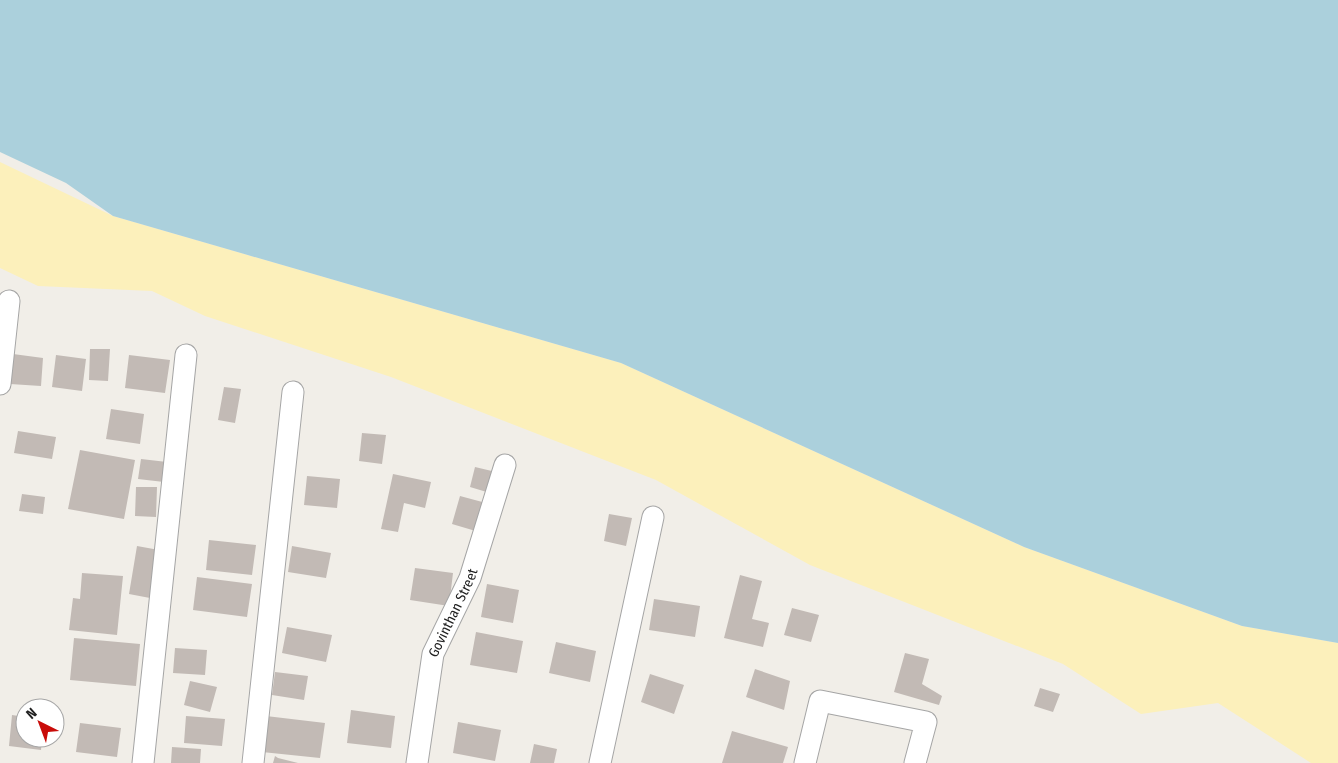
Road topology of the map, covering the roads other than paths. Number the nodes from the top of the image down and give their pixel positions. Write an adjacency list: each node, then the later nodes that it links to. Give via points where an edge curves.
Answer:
1 (9, 301): 3 (street)
2 (186, 355): 7 (street)
3 (0, 384)
4 (293, 392): 8 (street)
5 (505, 465): 9 (street, Govinthan Street, via 470,578 433,654)
6 (653, 517): 10 (street)
7 (143, 763)
8 (253, 763)
9 (417, 763)
10 (600, 763)
11 (805, 763): 12 (street, via 820,701 926,722)
12 (915, 763)

